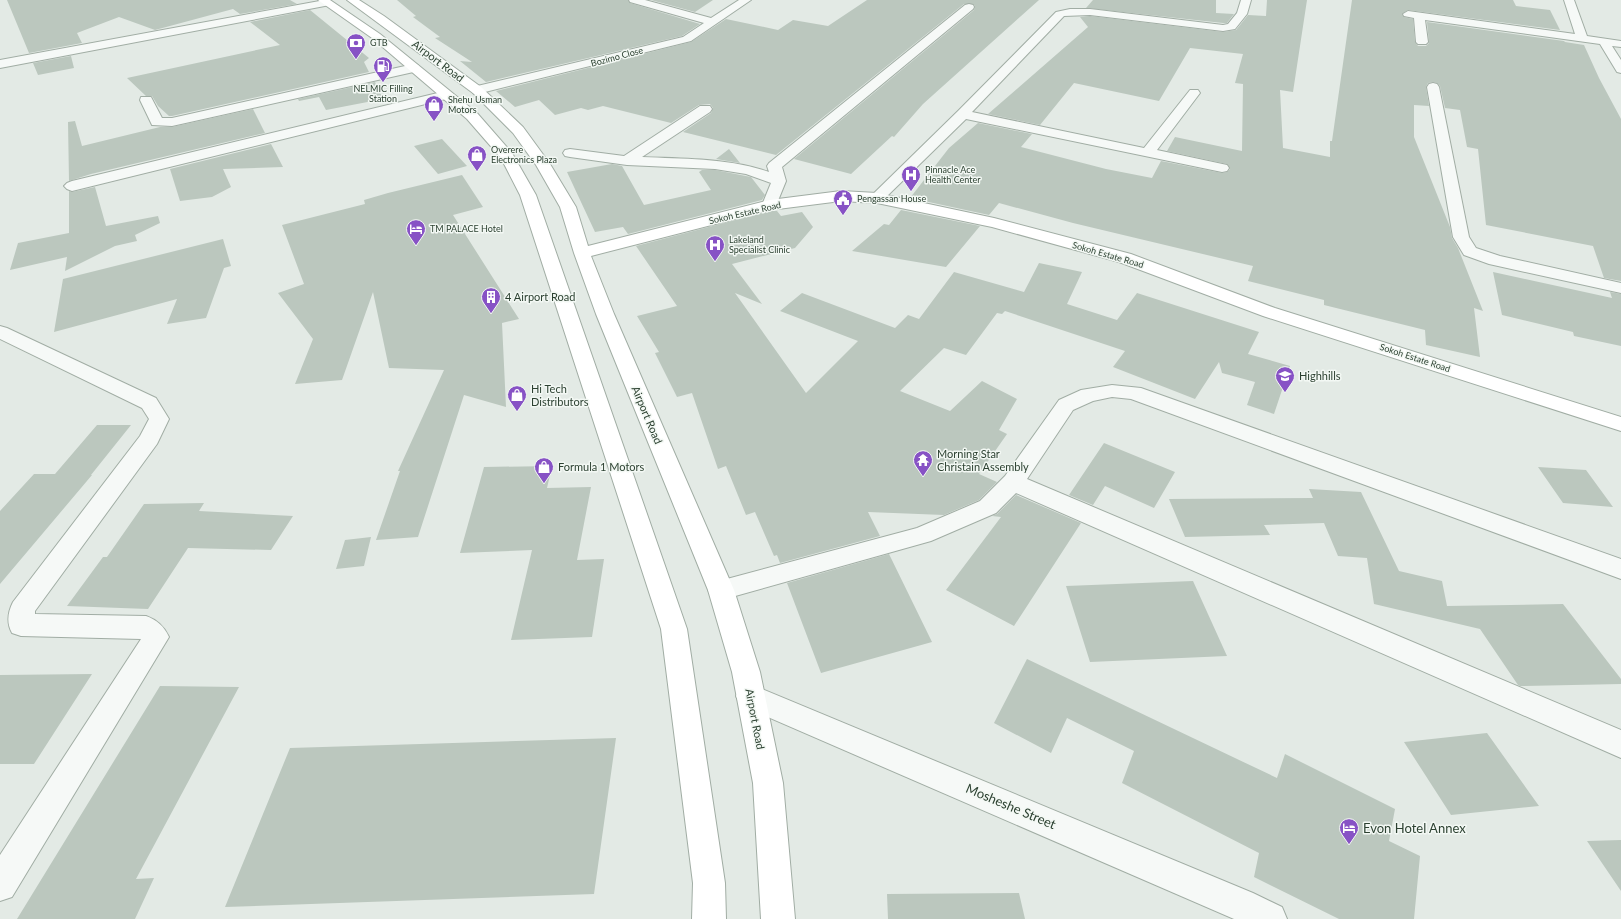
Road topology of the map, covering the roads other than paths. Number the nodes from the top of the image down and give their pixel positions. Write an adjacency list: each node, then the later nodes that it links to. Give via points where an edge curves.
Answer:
1 (352, 0): 13 (main road, Airport Road)
2 (634, 0): 8 (street)
3 (746, 0): 8 (street, Bozimo Close)
4 (1246, 0): 23 (street, via 1242,14 1231,27 1223,28 1090,12 1060,14)
5 (1569, 0): 9 (street)
6 (324, 1): 14 (main road, Airport Road, via 376,36); 15 (street)
7 (969, 7): 28 (street, via 774,166)
8 (712, 22): 18 (street, Bozimo Close, via 687,39)
9 (1582, 38): 10 (street, via 1413,15); 11 (street)
10 (1422, 42)
11 (1604, 42): 12 (street); 16 (street)
12 (1621, 44)
13 (426, 51): 14 (main road); 18 (main road, Airport Road)
14 (407, 62): 20 (main road, Airport Road); 21 (street, via 172,122 157,122)
15 (0, 64)
16 (1621, 69)
17 (1433, 87): 33 (street, via 1461,237 1470,251 1495,260)
18 (477, 90): 32 (main road, Airport Road, via 518,130 543,164 568,207)
19 (1194, 93): 24 (street)
20 (446, 95): 29 (street); 42 (main road, Airport Road, via 472,116 507,156 528,195 674,629 709,883)
21 (146, 100)
22 (705, 109): 26 (street)
23 (963, 114): 24 (street); 30 (street)
24 (1148, 152): 27 (street)
25 (570, 153): 26 (street)
26 (627, 161): 28 (street, via 714,165 749,170)
27 (1222, 168)
28 (779, 181): 31 (street)
29 (72, 186)
30 (877, 198): 31 (main road, Sokoh Estate Road, via 841,196); 35 (main road, Sokoh Estate Road, via 994,223 1125,258 1269,312)
31 (770, 205): 32 (main road, Sokoh Estate Road)
32 (582, 253): 38 (main road, Airport Road)
33 (1621, 288)
34 (0, 332): 41 (street, via 149,403 159,419 149,439 22,609 21,625 146,627 156,637)
35 (1621, 424)
36 (1013, 482): 37 (street, via 1066,405 1088,395 1112,391 1134,393); 38 (street, via 988,507 923,536); 40 (street)
37 (1621, 569)
38 (721, 590): 39 (main road, Airport Road, via 746,672)
39 (750, 696): 43 (main road, Airport Road, via 768,783); 44 (street, Mosheshe Street, via 1234,901)
40 (1621, 744)
41 (0, 885)
42 (709, 919)
43 (778, 919)
44 (1270, 919)

